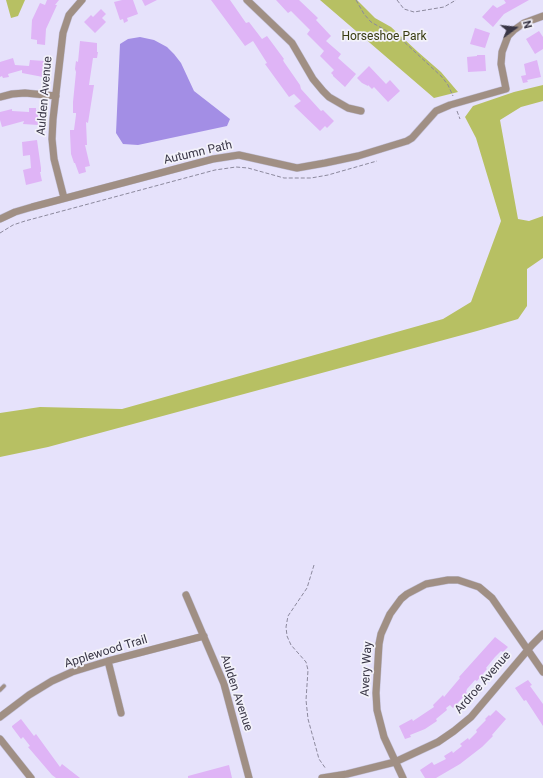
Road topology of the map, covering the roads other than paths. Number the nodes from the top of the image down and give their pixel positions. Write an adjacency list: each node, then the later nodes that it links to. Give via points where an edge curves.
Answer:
1 (82, 0): 4 (street, Aulden Avenue, via 64,27)
2 (248, 0): 6 (street, via 292,44 313,78 329,97 348,108)
3 (543, 16): 7 (street, Autumn Path, via 524,23 508,36 501,64 506,89 436,111 407,141 352,157 298,168 247,156 228,156)
4 (56, 96): 5 (street, via 25,93); 7 (street, Aulden Avenue, via 52,129 53,149)
5 (0, 97)
6 (361, 111)
7 (64, 198): 8 (street, Autumn Path)
8 (0, 219)
9 (186, 595): 11 (street, Aulden Avenue)
10 (543, 634): 12 (street, Ardroe Avenue)
11 (204, 636): 13 (street, Applewood Trail); 22 (street, Aulden Avenue, via 224,684)
12 (528, 649): 14 (street, Avery Way); 20 (street, Ardroe Avenue, via 470,717 454,731 438,742); 20 (street, Avery Way, via 492,598 474,585 458,580 434,582 401,599 390,614 381,634 376,693 377,710 384,736)
13 (108, 660): 17 (street); 18 (street, Applewood Trail, via 52,681)
14 (543, 672)
15 (4, 686): 16 (lane)
16 (0, 690)
17 (121, 713)
18 (0, 717)
19 (0, 739): 21 (street)
20 (395, 762): 24 (street, Ardroe Avenue); 25 (street, Avery Way)
21 (31, 778)
22 (249, 778)
23 (322, 778): 24 (street, Ardroe Avenue)
24 (327, 778)
25 (403, 778)

